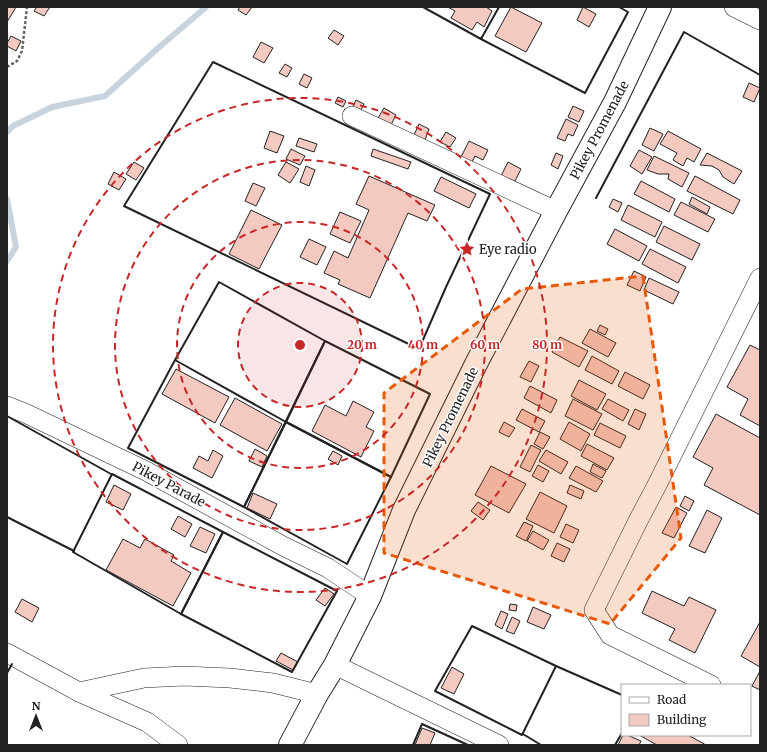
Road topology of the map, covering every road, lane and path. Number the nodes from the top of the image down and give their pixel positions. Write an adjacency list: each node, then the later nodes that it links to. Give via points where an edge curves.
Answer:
1 (27, 7): 5 (path, via 22,52 17,61)
2 (660, 7): 7 (street, Pikey Promenade, via 615,102)
3 (734, 7): 4 (street)
4 (760, 20)
5 (7, 67)
6 (352, 116): 7 (street)
7 (556, 210): 10 (street, Pikey Promenade, via 404,510)
8 (760, 278): 13 (street, via 594,610 610,635)
9 (7, 406): 10 (street, Pikey Parade, via 146,471 328,568)
10 (370, 596): 12 (street, Pikey Promenade)
11 (7, 654): 14 (street)
12 (335, 665): 15 (street, Pikey Promenade); 18 (street)
13 (709, 684)
14 (78, 692): 15 (street, via 144,678 184,676 237,679); 16 (street, via 147,722)
15 (317, 694): 17 (street, Pikey Promenade)
16 (178, 745)
17 (290, 745)
18 (499, 745)

